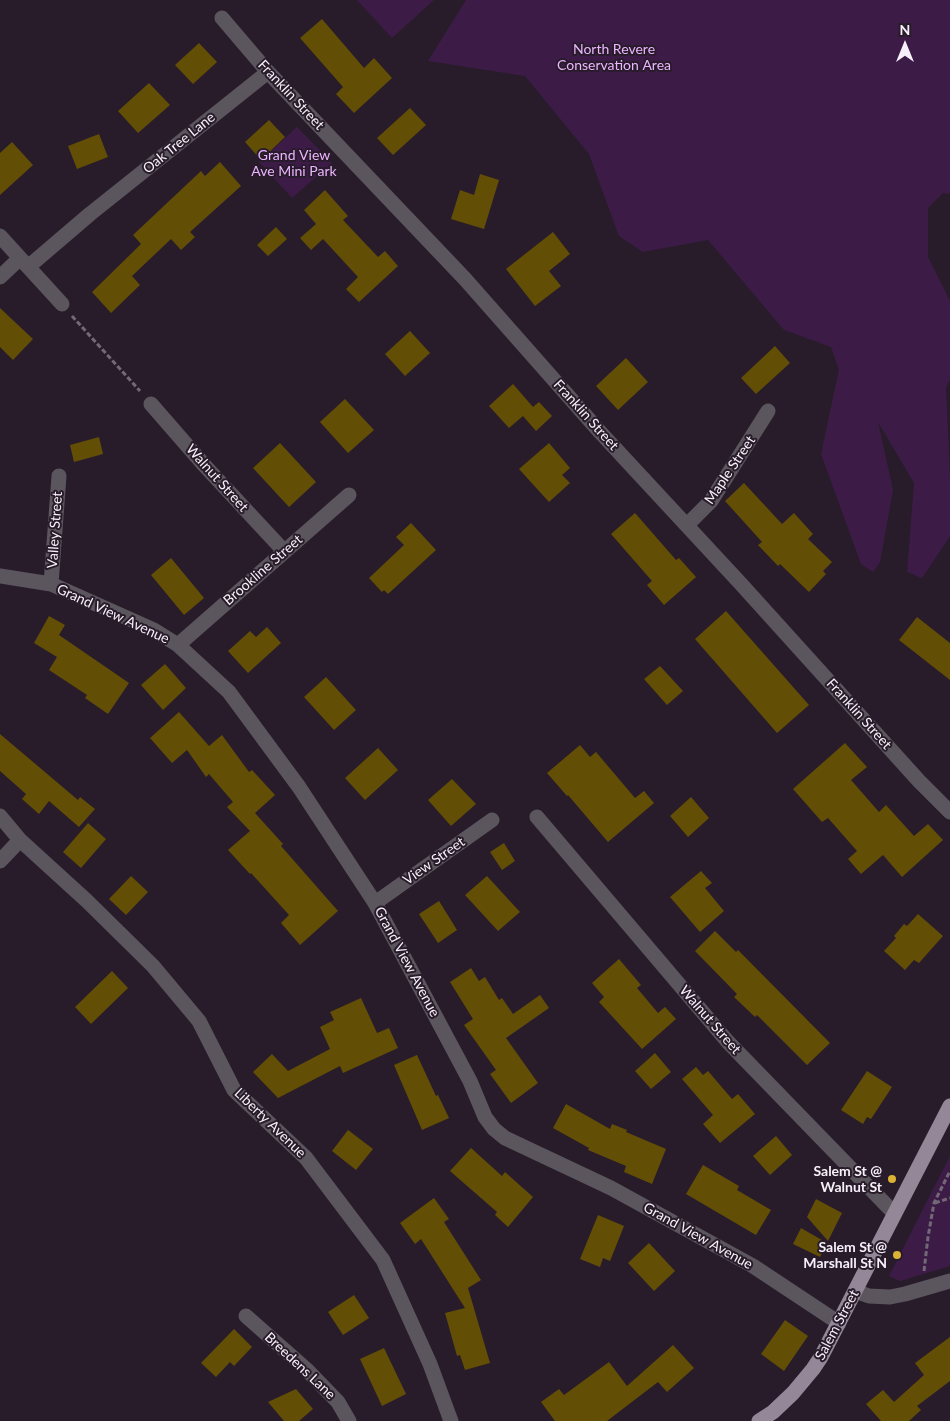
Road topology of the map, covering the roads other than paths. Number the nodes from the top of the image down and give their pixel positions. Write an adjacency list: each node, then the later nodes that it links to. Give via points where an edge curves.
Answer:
1 (222, 18): 2 (street, Franklin Street)
2 (268, 72): 4 (street, Oak Tree Lane, via 54,246); 11 (street, Franklin Street, via 465,279)
3 (0, 236): 4 (street)
4 (24, 263): 5 (street, Oak Tree Lane); 6 (street)
5 (0, 276)
6 (62, 304)
7 (151, 404): 12 (street, Walnut Street)
8 (768, 411): 11 (street, Maple Street, via 711,501)
9 (59, 476): 14 (street, Valley Street)
10 (349, 495): 12 (street, Brookline Street)
11 (686, 525): 16 (street, Franklin Street)
12 (284, 552): 15 (street, Brookline Street)
13 (0, 576): 14 (street, Grand View Avenue)
14 (51, 584): 15 (street, Grand View Avenue)
15 (178, 644): 22 (street, Grand View Avenue, via 229,692 299,787)
16 (950, 812)
17 (0, 816): 20 (street, Liberty Avenue)
18 (537, 817): 24 (street, Walnut Street, via 728,1042)
19 (492, 820): 22 (street, View Street)
20 (20, 840): 21 (street); 30 (street, Liberty Avenue, via 153,966 199,1021 234,1090 306,1158 383,1260)
21 (0, 861)
22 (375, 903): 28 (street, Grand View Avenue, via 470,1081 484,1117 494,1129 505,1138 611,1188 753,1266)
23 (950, 1106): 24 (main road, Salem Street)
24 (894, 1213): 26 (main road, Salem Street)
25 (950, 1282): 26 (street, via 890,1297 869,1296)
26 (855, 1291): 28 (main road, Salem Street)
27 (246, 1316): 29 (street, Breedens Lane, via 306,1369 338,1402)
28 (839, 1323): 31 (main road, Salem Street, via 803,1382 773,1412)
29 (349, 1421)
30 (452, 1421)
31 (759, 1421)

